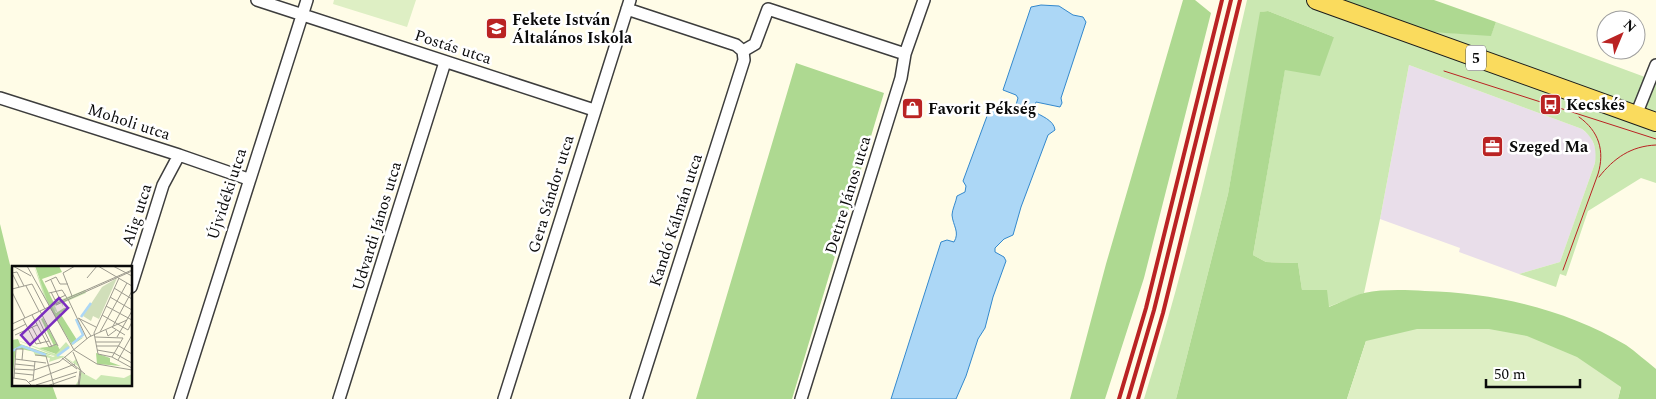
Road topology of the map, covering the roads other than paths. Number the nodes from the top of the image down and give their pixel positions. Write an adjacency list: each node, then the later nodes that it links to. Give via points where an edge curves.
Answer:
1 (257, 0): 6 (street, Postás utca)
2 (306, 0): 6 (street, Újvidéki utca)
3 (924, 0): 8 (street, Dettre János utca)
4 (1316, 0): 13 (main road, 5)
5 (629, 4): 7 (street, via 736,45); 12 (street, Gera Sándor utca)
6 (302, 15): 9 (street, Postás utca); 16 (street, Újvidéki utca)
7 (743, 51): 8 (street, via 755,44 768,9); 21 (street, Kandó Kálmán utca, via 744,60)
8 (905, 54): 22 (street, Dettre János utca, via 902,78)
9 (445, 62): 12 (street, Postás utca); 19 (street, Udvardi János utca)
10 (1656, 65): 13 (street)
11 (0, 98): 15 (street, Moholi utca)
12 (594, 110): 20 (street, Gera Sándor utca)
13 (1636, 115): 14 (main road, 5)
14 (1656, 122)
15 (179, 155): 16 (street, Moholi utca); 17 (street, Alig utca, via 163,185)
16 (248, 179): 18 (street, Újvidéki utca)
17 (132, 284)
18 (180, 399)
19 (339, 399)
20 (504, 399)
21 (636, 399)
22 (801, 399)

